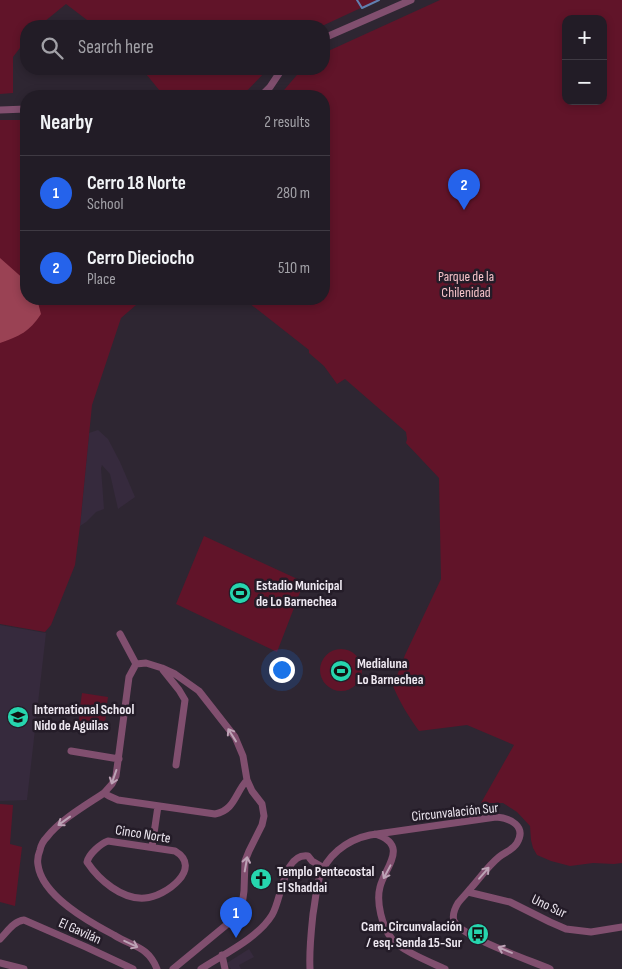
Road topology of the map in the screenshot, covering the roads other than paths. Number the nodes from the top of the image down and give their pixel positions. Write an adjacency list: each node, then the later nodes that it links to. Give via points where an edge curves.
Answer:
1 (411, 0): 2 (street)
2 (330, 35)
3 (278, 75): 4 (street)
4 (267, 90)
5 (20, 109): 6 (street)
6 (0, 110)
7 (120, 634): 8 (street)
8 (136, 664): 9 (street, via 146,663); 11 (street, via 129,677)
9 (161, 668): 12 (street, via 185,700); 13 (street, one-way to 9, via 244,756 224,722 199,691)
10 (70, 751): 11 (street)
11 (119, 759): 14 (street, one-way to 14, via 114,781)
12 (176, 765)
13 (247, 780): 15 (street, via 230,807 223,812 212,814); 27 (street, one-way to 13, via 236,918 242,905 246,861 264,816 262,804)
14 (104, 793): 15 (street, via 118,800); 26 (street, one-way to 26, via 47,836 38,858 40,873 47,886 72,910 145,951)
15 (158, 806): 17 (street)
16 (375, 834): 18 (street, via 350,842); 19 (street, Circunvalación Sur, one-way to 16, via 494,862 516,844 520,833 513,822 490,817); 31 (street, one-way to 31, via 389,842 393,851 378,900 384,924 392,939)
17 (152, 847): 17 (street, Cinco Norte, via 108,841 87,862 108,884 124,893 139,898 155,897 176,883 185,866 177,852)
18 (324, 868): 22 (street, via 308,856 294,860 272,916 245,942); 30 (street, via 314,908)
19 (468, 892): 20 (street, Uno Sur, via 510,902 566,928 591,932); 32 (street, Circunvalación Sur, one-way to 19, via 480,940 458,927 454,911)
20 (622, 927)
21 (0, 939): 25 (street, El Gavilán, via 16,922 24,920)
22 (222, 955): 28 (street); 29 (street)
23 (0, 963): 24 (street)
24 (24, 969)
25 (133, 969)
26 (157, 969)
27 (173, 969)
28 (201, 969)
29 (225, 969)
30 (310, 969)
31 (445, 969)
32 (550, 969)

